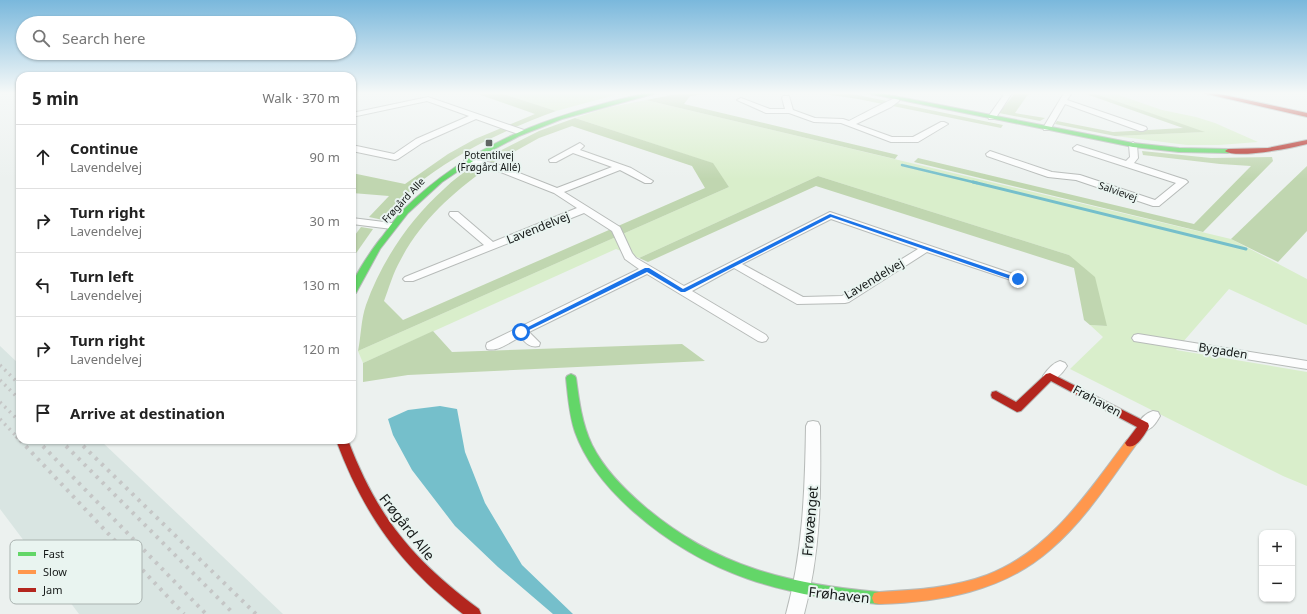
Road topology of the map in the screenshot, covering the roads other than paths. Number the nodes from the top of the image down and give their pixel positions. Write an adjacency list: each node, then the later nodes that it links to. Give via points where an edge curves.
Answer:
1 (463, 122): 18 (street, via 419,141 395,157)
2 (492, 122): 13 (street)
3 (547, 122): 13 (street, Frøgård Alle)
4 (844, 122): 9 (street)
5 (854, 122): 9 (street)
6 (1015, 122): 11 (street)
7 (1051, 122): 11 (street)
8 (1125, 122): 12 (street)
9 (849, 124): 10 (street, via 891,139 915,140)
10 (944, 124)
11 (1047, 128): 15 (street)
12 (1143, 129)
13 (521, 132): 21 (street, Frøgård Alle, via 488,147)
14 (1307, 142): 15 (street, via 1296,146 1248,152 1202,151)
15 (1133, 144): 23 (street, via 1134,158)
16 (582, 145): 19 (street)
17 (1077, 148): 23 (street, Salvievej)
18 (356, 149)
19 (572, 150): 22 (street); 24 (street)
20 (990, 154): 23 (street, Salvievej, via 1051,175 1077,177 1156,204 1183,182)
21 (468, 160): 26 (street, Lavendelvej, via 496,167); 30 (street, Frøgård Alle, via 440,177)
22 (553, 160)
23 (1128, 164)
24 (621, 167): 25 (street); 26 (street)
25 (648, 181)
26 (557, 191): 27 (street, Lavendelvej)
27 (584, 209): 31 (street, Lavendelvej); 34 (street, Lavendelvej, via 616,229 626,255)
28 (454, 214): 31 (street, Lavendelvej)
29 (356, 222): 30 (street)
30 (392, 226): 37 (street, Frøgård Alle, via 368,260)
31 (492, 246): 35 (street, Lavendelvej)
32 (926, 248): 33 (street, Lavendelvej, via 830,215); 33 (street, Lavendelvej, via 845,299 801,302); 36 (street, Lavendelvej)
33 (734, 264): 38 (street, Lavendelvej)
34 (647, 269): 38 (street, Lavendelvej); 39 (street)
35 (409, 279)
36 (1018, 279)
37 (356, 285)
38 (683, 291): 40 (street, Lavendelvej)
39 (521, 332): 42 (street); 43 (street)
40 (762, 338)
41 (1138, 338): 44 (street, Bygaden)
42 (534, 343)
43 (492, 346)
44 (1307, 364)
45 (1060, 366): 46 (street)
46 (1050, 376): 48 (street, via 1017,408); 51 (street, Frøhaven, via 1149,421 1059,534 1039,552 997,577 943,594 884,600)
47 (571, 378): 51 (street, Frøhaven, via 578,428 589,451 607,476 637,508 684,543 737,571)
48 (996, 395)
49 (813, 426): 51 (street, Frøvænget, via 811,533)
50 (343, 444): 52 (street, Frøgård Alle, via 368,503 402,549 428,577)
51 (802, 591): 53 (street, Frøvænget)
52 (474, 614)
53 (795, 614)

